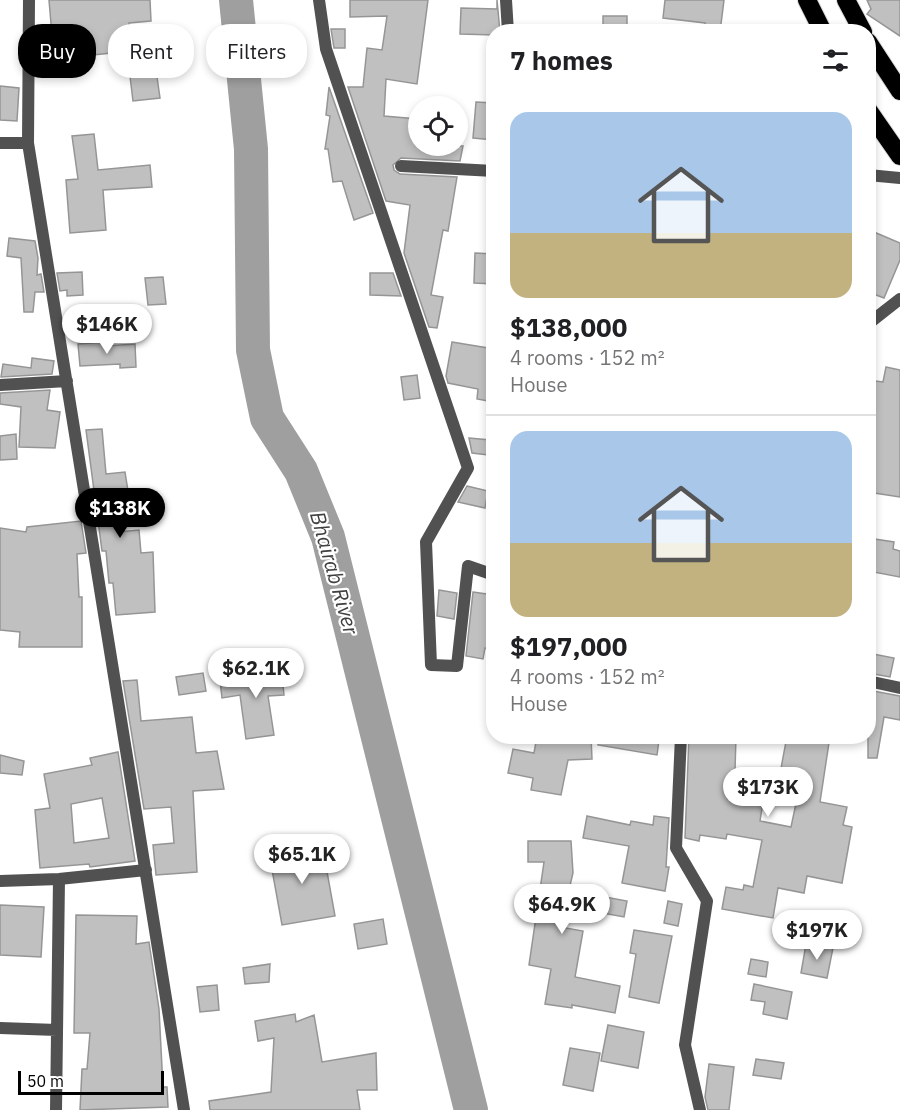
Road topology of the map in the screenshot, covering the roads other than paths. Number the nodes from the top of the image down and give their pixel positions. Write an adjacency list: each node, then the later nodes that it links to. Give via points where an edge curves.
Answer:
1 (28, 0): 12 (street)
2 (319, 0): 23 (street, via 326,49 468,468 426,542 431,665 457,666 468,566)
3 (506, 0): 6 (street)
4 (807, 0): 7 (highway)
5 (846, 0): 8 (highway)
6 (508, 24)
7 (819, 24)
8 (859, 24)
9 (876, 54): 10 (highway)
10 (900, 91)
11 (876, 122): 14 (highway)
12 (28, 142): 13 (street); 21 (street)
13 (0, 143)
14 (900, 156)
15 (401, 166): 16 (street)
16 (486, 171)
17 (876, 176): 18 (street)
18 (900, 178)
19 (900, 299): 20 (street)
20 (876, 318)
21 (67, 381): 22 (street); 27 (street)
22 (0, 385)
23 (486, 572)
24 (876, 683): 25 (street)
25 (900, 688)
26 (681, 744): 34 (street, via 676,848 707,901 685,1046)
27 (146, 870): 28 (street); 33 (street)
28 (59, 879): 29 (street); 31 (street)
29 (0, 881)
30 (0, 1029): 31 (street)
31 (57, 1030): 32 (street)
32 (56, 1110)
33 (184, 1110)
34 (700, 1110)

